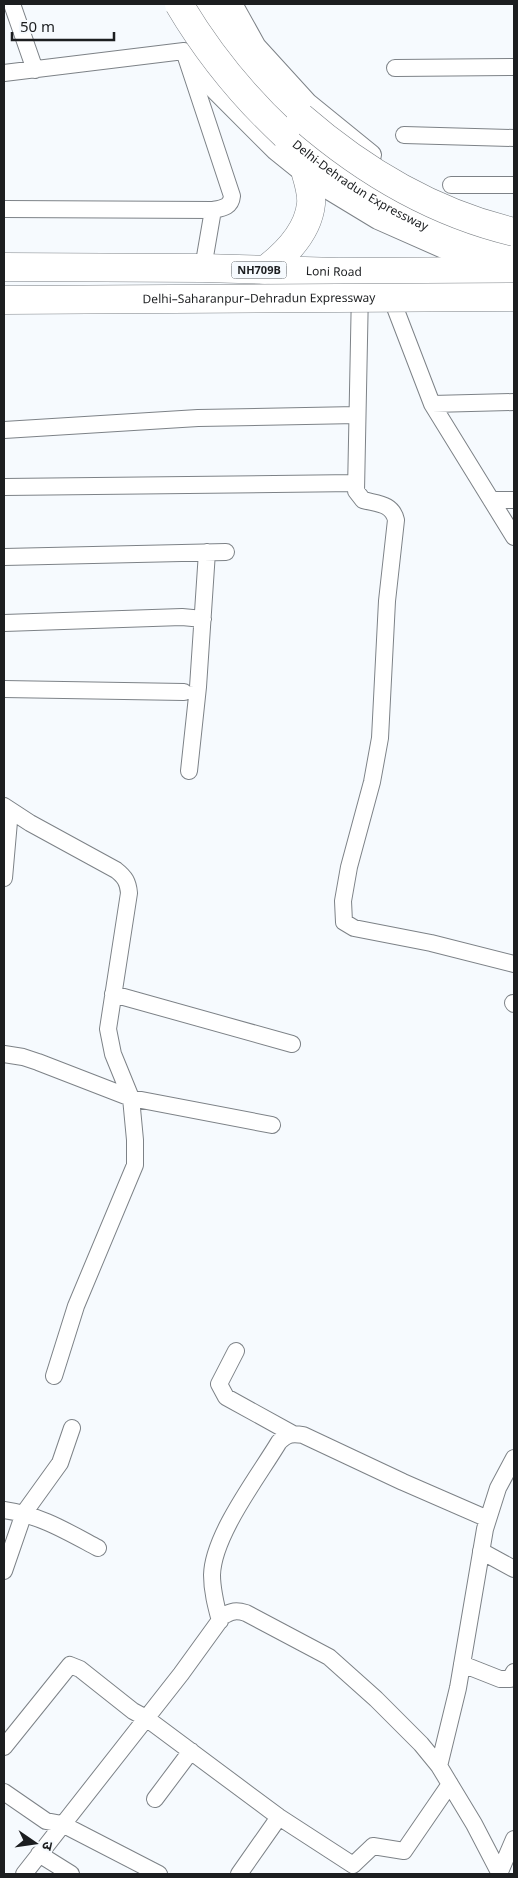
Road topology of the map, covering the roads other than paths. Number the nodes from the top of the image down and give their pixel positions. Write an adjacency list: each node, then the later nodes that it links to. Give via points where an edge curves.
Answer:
1 (12, 4): 8 (street)
2 (179, 4): 22 (highway, Delhi-Dehradun Expressway, bridge, via 209,51 249,100 285,135 331,173 407,219 464,242)
3 (200, 4): 12 (street, via 202,65 212,86 276,150)
4 (207, 4): 17 (highway, Delhi-Dehradun Expressway, bridge, via 263,79 345,153 422,199)
5 (232, 4): 18 (street, via 256,47 307,103 390,171 492,226 511,240)
6 (514, 67): 7 (street)
7 (394, 68)
8 (35, 70): 9 (street); 16 (street, via 184,51 231,189 232,201 228,206)
9 (4, 73)
10 (404, 135): 11 (street)
11 (514, 138)
12 (306, 174): 21 (highway, via 312,203 308,218 294,242); 22 (street, via 378,219)
13 (451, 185): 14 (street)
14 (514, 185)
15 (4, 209): 16 (street)
16 (213, 210): 20 (street)
17 (514, 232)
18 (514, 251)
19 (4, 267): 20 (highway, Loni Road / NH709B)
20 (203, 268): 21 (highway, Loni Road / NH709B)
21 (265, 270): 22 (highway, Loni Road / NH709B)
22 (508, 278): 24 (highway, Loni Road / NH709B); 26 (highway, Delhi–Saharanpur–Dehradun Expressway, bridge)
23 (4, 285): 25 (highway, Loni Road / NH709B)
24 (387, 287): 25 (highway, Loni Road / NH709B); 28 (street)
25 (360, 288): 29 (street)
26 (4, 300)
27 (514, 402): 28 (street)
28 (432, 404): 33 (street)
29 (357, 415): 30 (street, via 198,418); 31 (street)
30 (4, 430)
31 (356, 483): 32 (street); 46 (street, via 356,491 363,500 390,508 396,520 387,601 380,738 372,782 349,867 343,901 344,922 354,928)
32 (4, 487)
33 (492, 500): 34 (street); 35 (street)
34 (514, 500)
35 (514, 537)
36 (207, 552): 37 (street); 38 (street); 39 (street)
37 (226, 552)
38 (4, 557)
39 (203, 619): 40 (street, via 182,617); 43 (street)
40 (4, 624)
41 (4, 689): 42 (street)
42 (184, 692)
43 (189, 771)
44 (7, 808): 45 (street); 47 (street, via 116,870 128,883)
45 (4, 878)
46 (514, 964)
47 (113, 994): 48 (street); 50 (street, via 109,1040)
48 (292, 1044)
49 (4, 1054): 50 (street, via 38,1062)
50 (131, 1098): 51 (street); 53 (street, via 136,1156 134,1172 78,1301)
51 (272, 1125)
52 (236, 1351): 55 (street, via 219,1384 226,1397)
53 (54, 1376)
54 (72, 1428): 58 (street, via 60,1463)
55 (293, 1434): 59 (street, via 303,1435); 64 (street, via 286,1435 279,1442 215,1553 212,1574)
56 (514, 1458): 59 (street, via 498,1488)
57 (4, 1510): 58 (street)
58 (24, 1513): 60 (street); 63 (street)
59 (488, 1519): 61 (street)
60 (98, 1548)
61 (481, 1550): 62 (street); 65 (street)
62 (514, 1569)
63 (4, 1571)
64 (220, 1621): 67 (street); 70 (street, via 231,1611 246,1613 329,1657 376,1699)
65 (462, 1664): 66 (street, via 500,1679 510,1679); 70 (street)
66 (514, 1672)
67 (146, 1718): 68 (street, via 70,1665); 69 (street); 75 (street)
68 (4, 1747)
69 (191, 1752): 73 (street); 74 (street)
70 (439, 1766): 71 (street)
71 (450, 1784): 74 (street, via 404,1852 373,1846 353,1865); 78 (street)
72 (4, 1792): 75 (street, via 46,1821)
73 (155, 1799)
74 (279, 1817): 82 (street)
75 (62, 1824): 77 (street); 81 (street)
76 (514, 1839): 78 (street)
77 (39, 1854): 79 (street); 80 (street)
78 (498, 1873)
79 (24, 1874)
80 (71, 1874)
81 (159, 1874)
82 (239, 1874)

